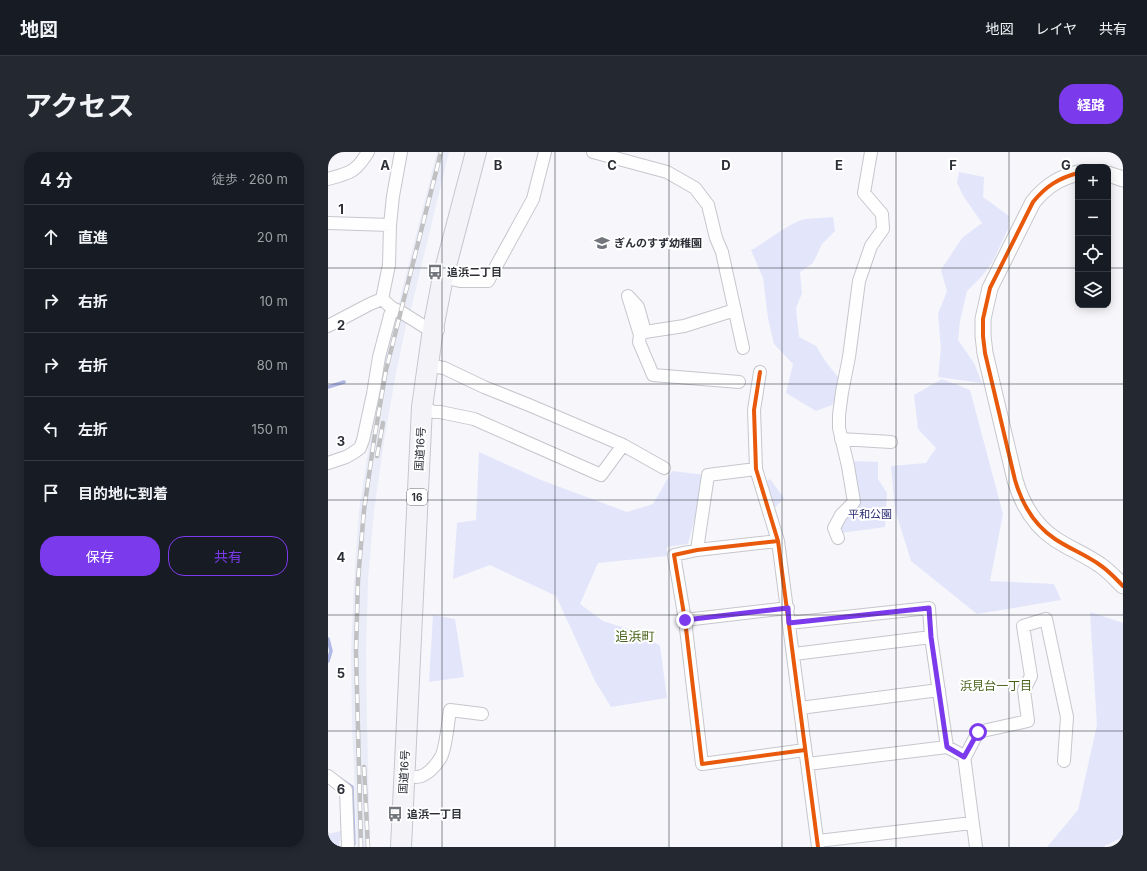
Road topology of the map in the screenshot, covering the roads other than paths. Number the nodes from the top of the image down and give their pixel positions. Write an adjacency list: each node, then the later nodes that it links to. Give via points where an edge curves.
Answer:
1 (368, 152): 11 (street, via 350,173)
2 (400, 152): 13 (street)
3 (476, 152): 14 (highway, 国道16号 / 16)
4 (487, 152): 14 (highway, 国道16号 / 16)
5 (545, 152): 14 (street, via 533,199 488,281 460,281)
6 (593, 152): 17 (street, via 667,172 695,188 708,206)
7 (871, 152): 25 (street, via 864,193 882,214 883,229 871,246 859,282 841,400)
8 (1075, 174): 34 (street, via 1052,184 1033,202 990,288 983,319 983,336 1015,480 1025,507 1033,519 1055,539 1102,566)
9 (1111, 175): 10 (street)
10 (1123, 179)
11 (328, 180)
12 (328, 223): 13 (street)
13 (390, 225): 15 (street, via 389,264)
14 (448, 278): 19 (highway, 国道16号 / 16)
15 (382, 299): 16 (street); 18 (street)
16 (392, 308): 19 (street, via 426,327); 28 (street, via 360,448 346,457)
17 (735, 310): 20 (street); 23 (street, via 684,326 644,332 638,307 628,296 640,336 639,342 653,375)
18 (328, 326)
19 (438, 330): 21 (highway, 国道16号 / 16)
20 (743, 348)
21 (432, 366): 24 (highway, 国道16号 / 16); 27 (street, via 444,368)
22 (760, 372): 30 (street, via 754,410)
23 (739, 382)
24 (428, 410): 27 (street, via 474,419 601,475); 49 (highway, 国道16号 / 16); 53 (highway, 国道16号 / 16)
25 (841, 439): 26 (street); 31 (street, via 854,502 841,515 834,528)
26 (891, 442)
27 (623, 445): 29 (street)
28 (328, 463)
29 (664, 468)
30 (756, 469): 32 (street); 33 (street, via 708,475)
31 (838, 538)
32 (778, 541): 33 (street); 35 (street)
33 (697, 550): 36 (street, via 674,554)
34 (1123, 586)
35 (788, 608): 36 (street); 37 (street)
36 (685, 620): 44 (street, via 702,764)
37 (789, 623): 38 (street, via 929,608); 39 (street)
38 (931, 637): 39 (street); 40 (street)
39 (794, 654): 41 (street)
40 (939, 690): 41 (street); 43 (street)
41 (800, 708): 44 (street)
42 (482, 714): 49 (street, via 450,710 442,756 432,769 421,777)
43 (947, 747): 45 (street); 47 (street)
44 (805, 750): 47 (street)
45 (964, 757): 46 (street, via 978,732 1028,721 1024,690 1031,676 1023,626 1046,619 1067,717); 50 (street)
46 (1064, 761)
47 (808, 764): 51 (street)
48 (328, 776): 52 (street, via 346,790)
49 (416, 777): 54 (highway, 国道16号 / 16)
50 (972, 823): 51 (street); 55 (street)
51 (818, 844)
52 (348, 847)
53 (401, 847)
54 (412, 847)
55 (976, 847)

